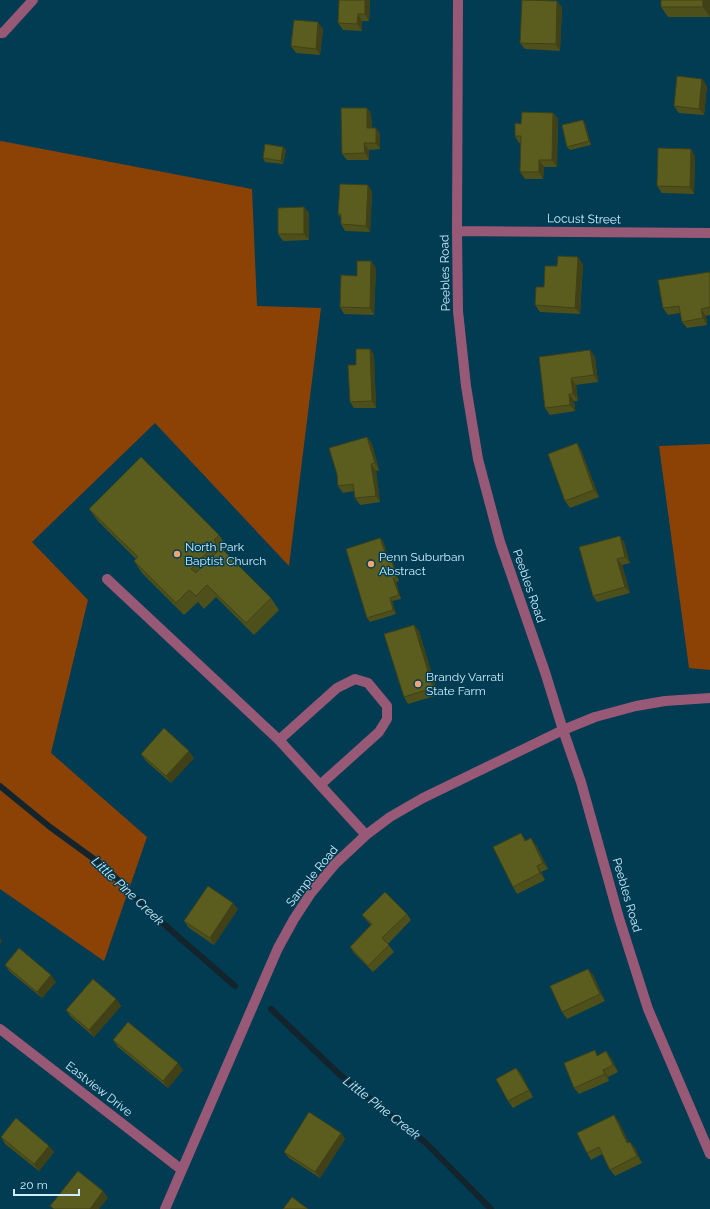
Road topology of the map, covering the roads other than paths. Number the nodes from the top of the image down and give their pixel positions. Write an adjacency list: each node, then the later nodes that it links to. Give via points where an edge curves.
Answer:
1 (33, 0): 3 (street, via 3,33)
2 (458, 0): 4 (street, Peebles Road)
3 (0, 33)
4 (457, 231): 5 (street, Locust Street); 8 (street, Peebles Road, via 458,311 466,386 478,459 500,542 546,672)
5 (710, 234)
6 (107, 579): 9 (street)
7 (710, 698): 8 (street, Sample Road, via 636,706 604,714)
8 (563, 730): 11 (street, Sample Road, via 423,798); 13 (street, Peebles Road, via 581,782 619,918 648,1009)
9 (280, 740): 10 (street); 10 (street, via 337,688 355,679 368,683 387,706 387,719 379,732)
10 (320, 785): 11 (street)
11 (366, 835): 14 (street, Sample Road, via 335,864 294,919)
12 (0, 1029): 14 (street, Eastview Drive)
13 (710, 1154)
14 (182, 1170): 15 (street, Sample Road)
15 (165, 1209)

